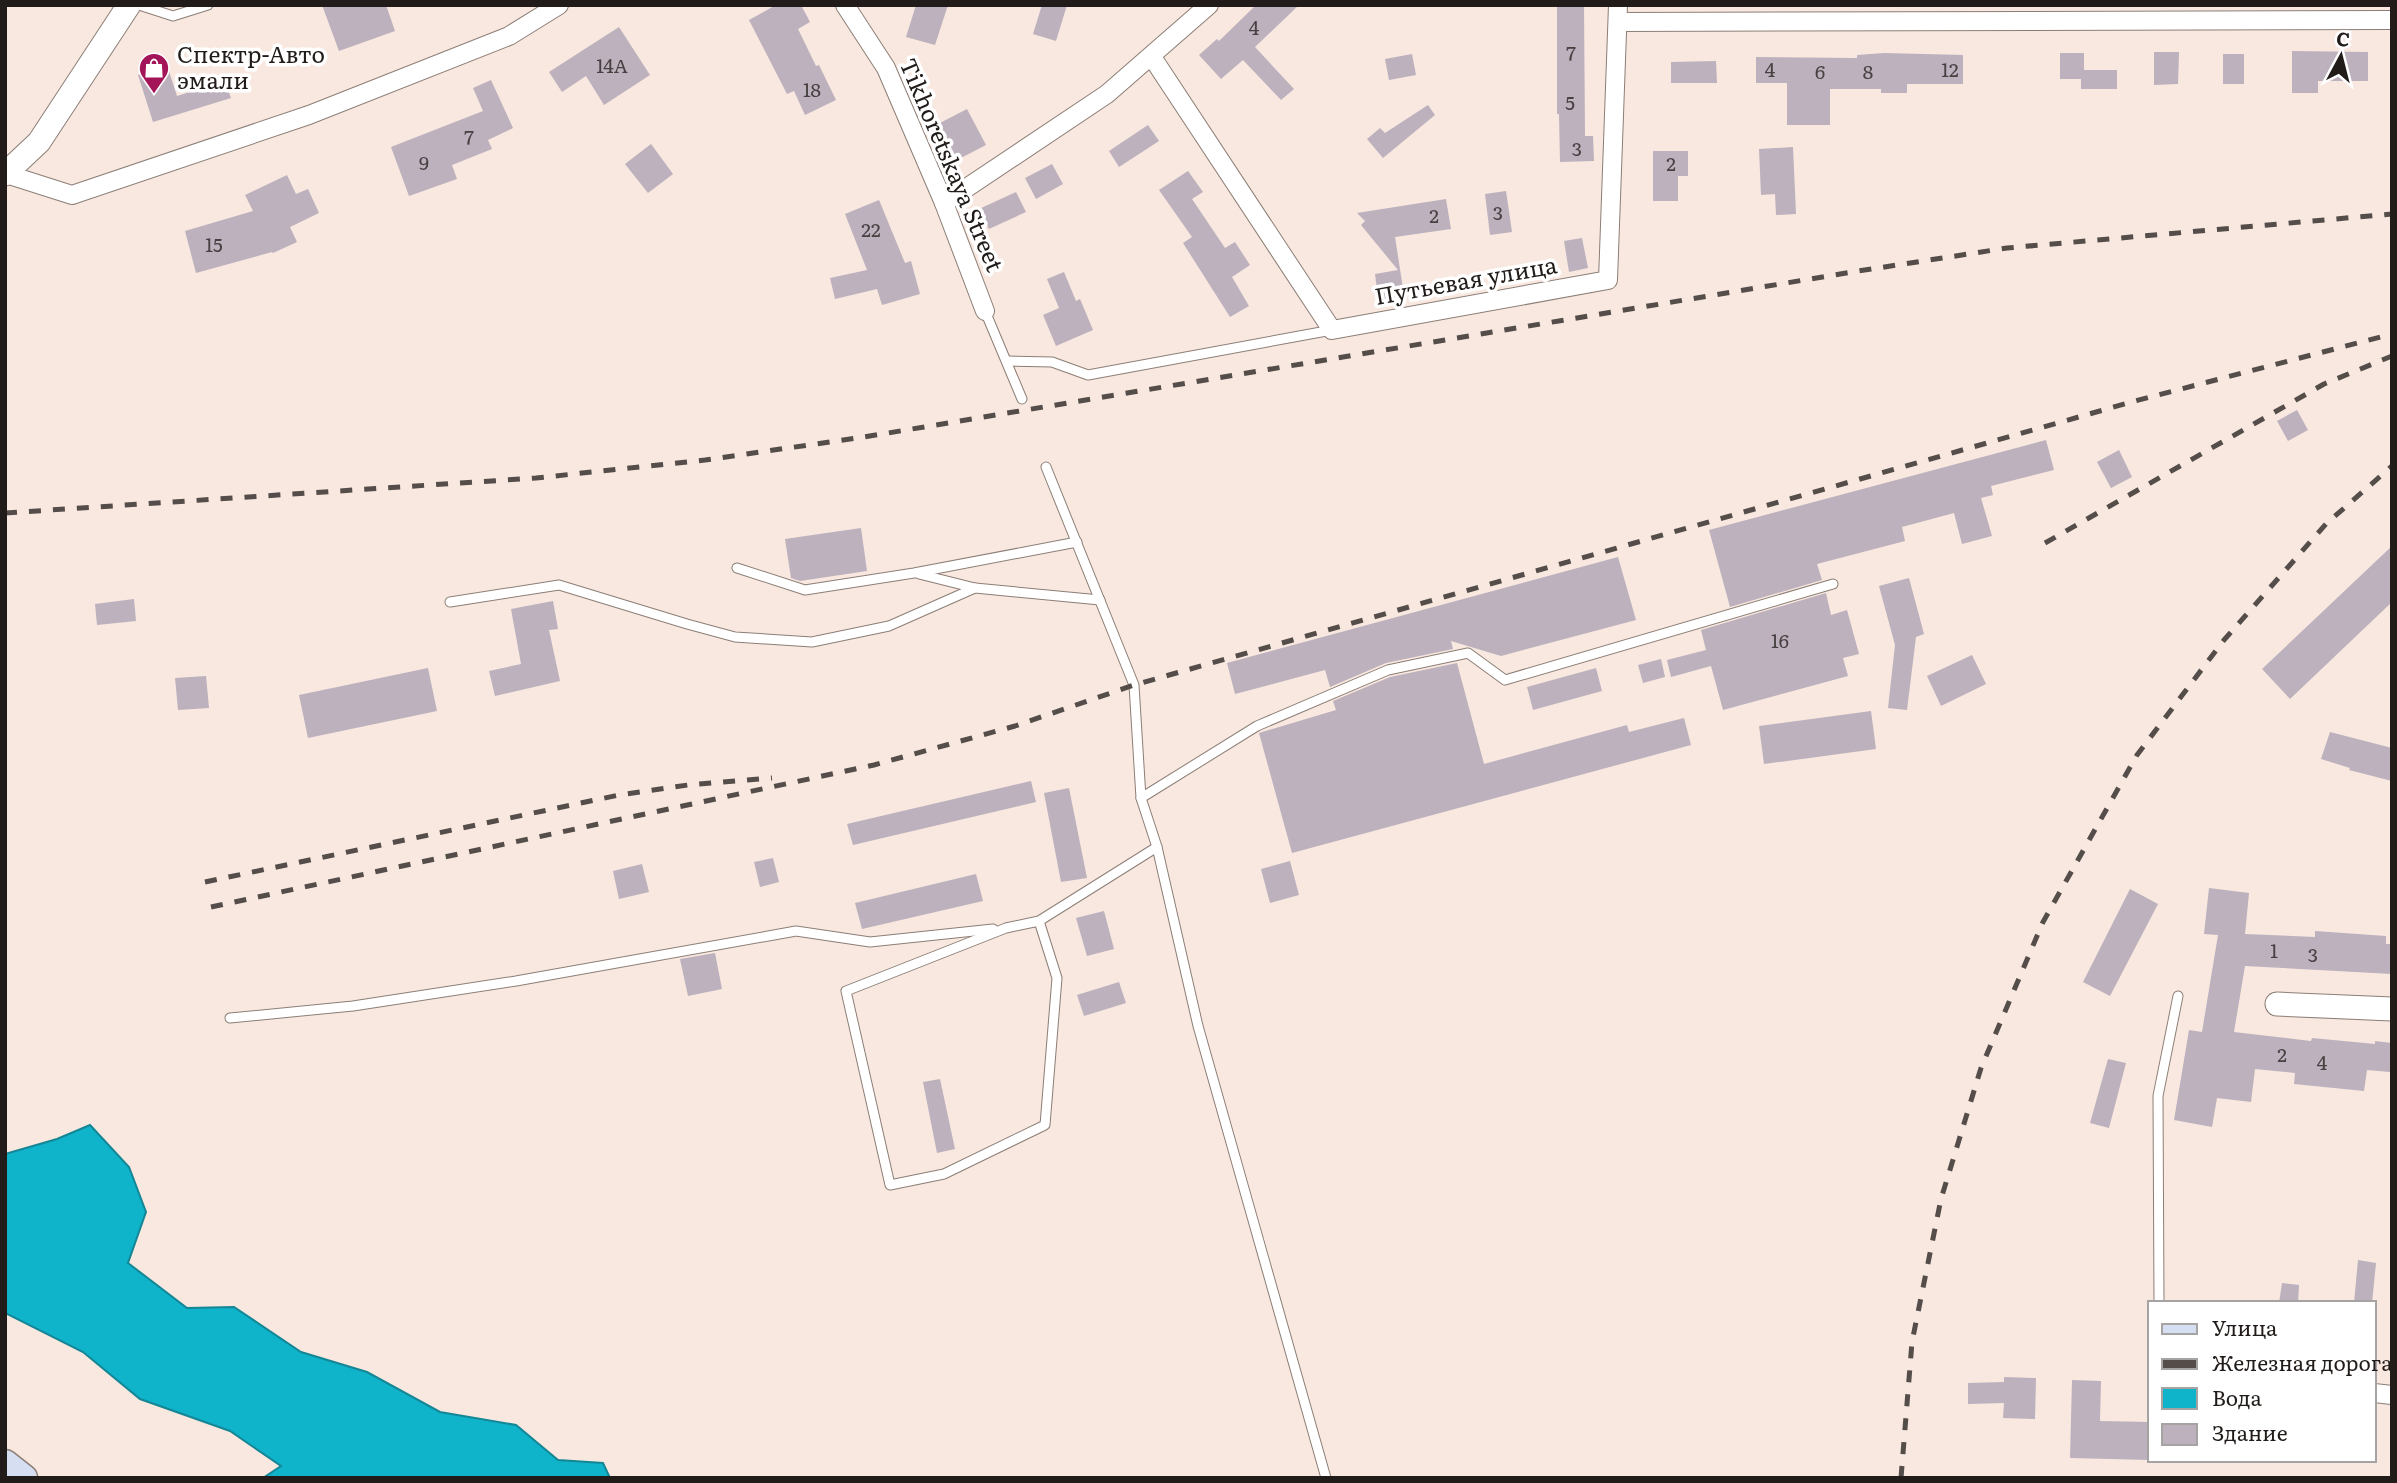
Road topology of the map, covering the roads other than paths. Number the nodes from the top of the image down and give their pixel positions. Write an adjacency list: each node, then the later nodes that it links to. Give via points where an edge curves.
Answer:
1 (129, 5): 11 (street, via 39,142)
2 (139, 5): 3 (lane, via 173,16)
3 (208, 5)
4 (559, 5): 11 (street, via 509,36 309,115 72,195)
5 (845, 5): 12 (street, Tikhoretskaya Street, via 886,68)
6 (1209, 5): 10 (street)
7 (2178, 12): 8 (street); 9 (street)
8 (1618, 14): 14 (street, Путьевая улица, via 1608,280)
9 (2392, 20)
10 (1152, 57): 12 (street, via 1107,94); 14 (street)
11 (6, 174)
12 (944, 203): 13 (street, Tikhoretskaya Street)
13 (985, 311): 15 (lane)
14 (1332, 330): 15 (lane, via 1088,375 1052,362)
15 (1007, 361): 16 (lane)
16 (1022, 399)
17 (1046, 467): 18 (lane)
18 (1077, 542): 20 (lane); 23 (lane)
19 (737, 568): 20 (lane, via 805,590)
20 (914, 573): 22 (lane)
21 (1833, 584): 25 (lane, via 1505,680 1468,653 1388,670 1257,726)
22 (975, 588): 23 (lane); 24 (lane, via 889,626 813,642 735,637 559,585)
23 (1100, 600): 25 (lane, via 1134,685)
24 (450, 602)
25 (1141, 798): 26 (lane)
26 (1157, 847): 27 (lane); 36 (lane, via 1198,1026)
27 (1040, 921): 28 (lane); 28 (lane, via 1057,978 1045,1125 944,1174 890,1185 846,991)
28 (1006, 928): 32 (lane, via 870,942 796,931 489,986)
29 (2178, 996): 33 (lane, via 2158,1096)
30 (2277, 1004): 31 (street)
31 (2392, 1009)
32 (230, 1018)
33 (2159, 1301)
34 (5, 1463): 35 (main road)
35 (24, 1478)
36 (1326, 1478)

